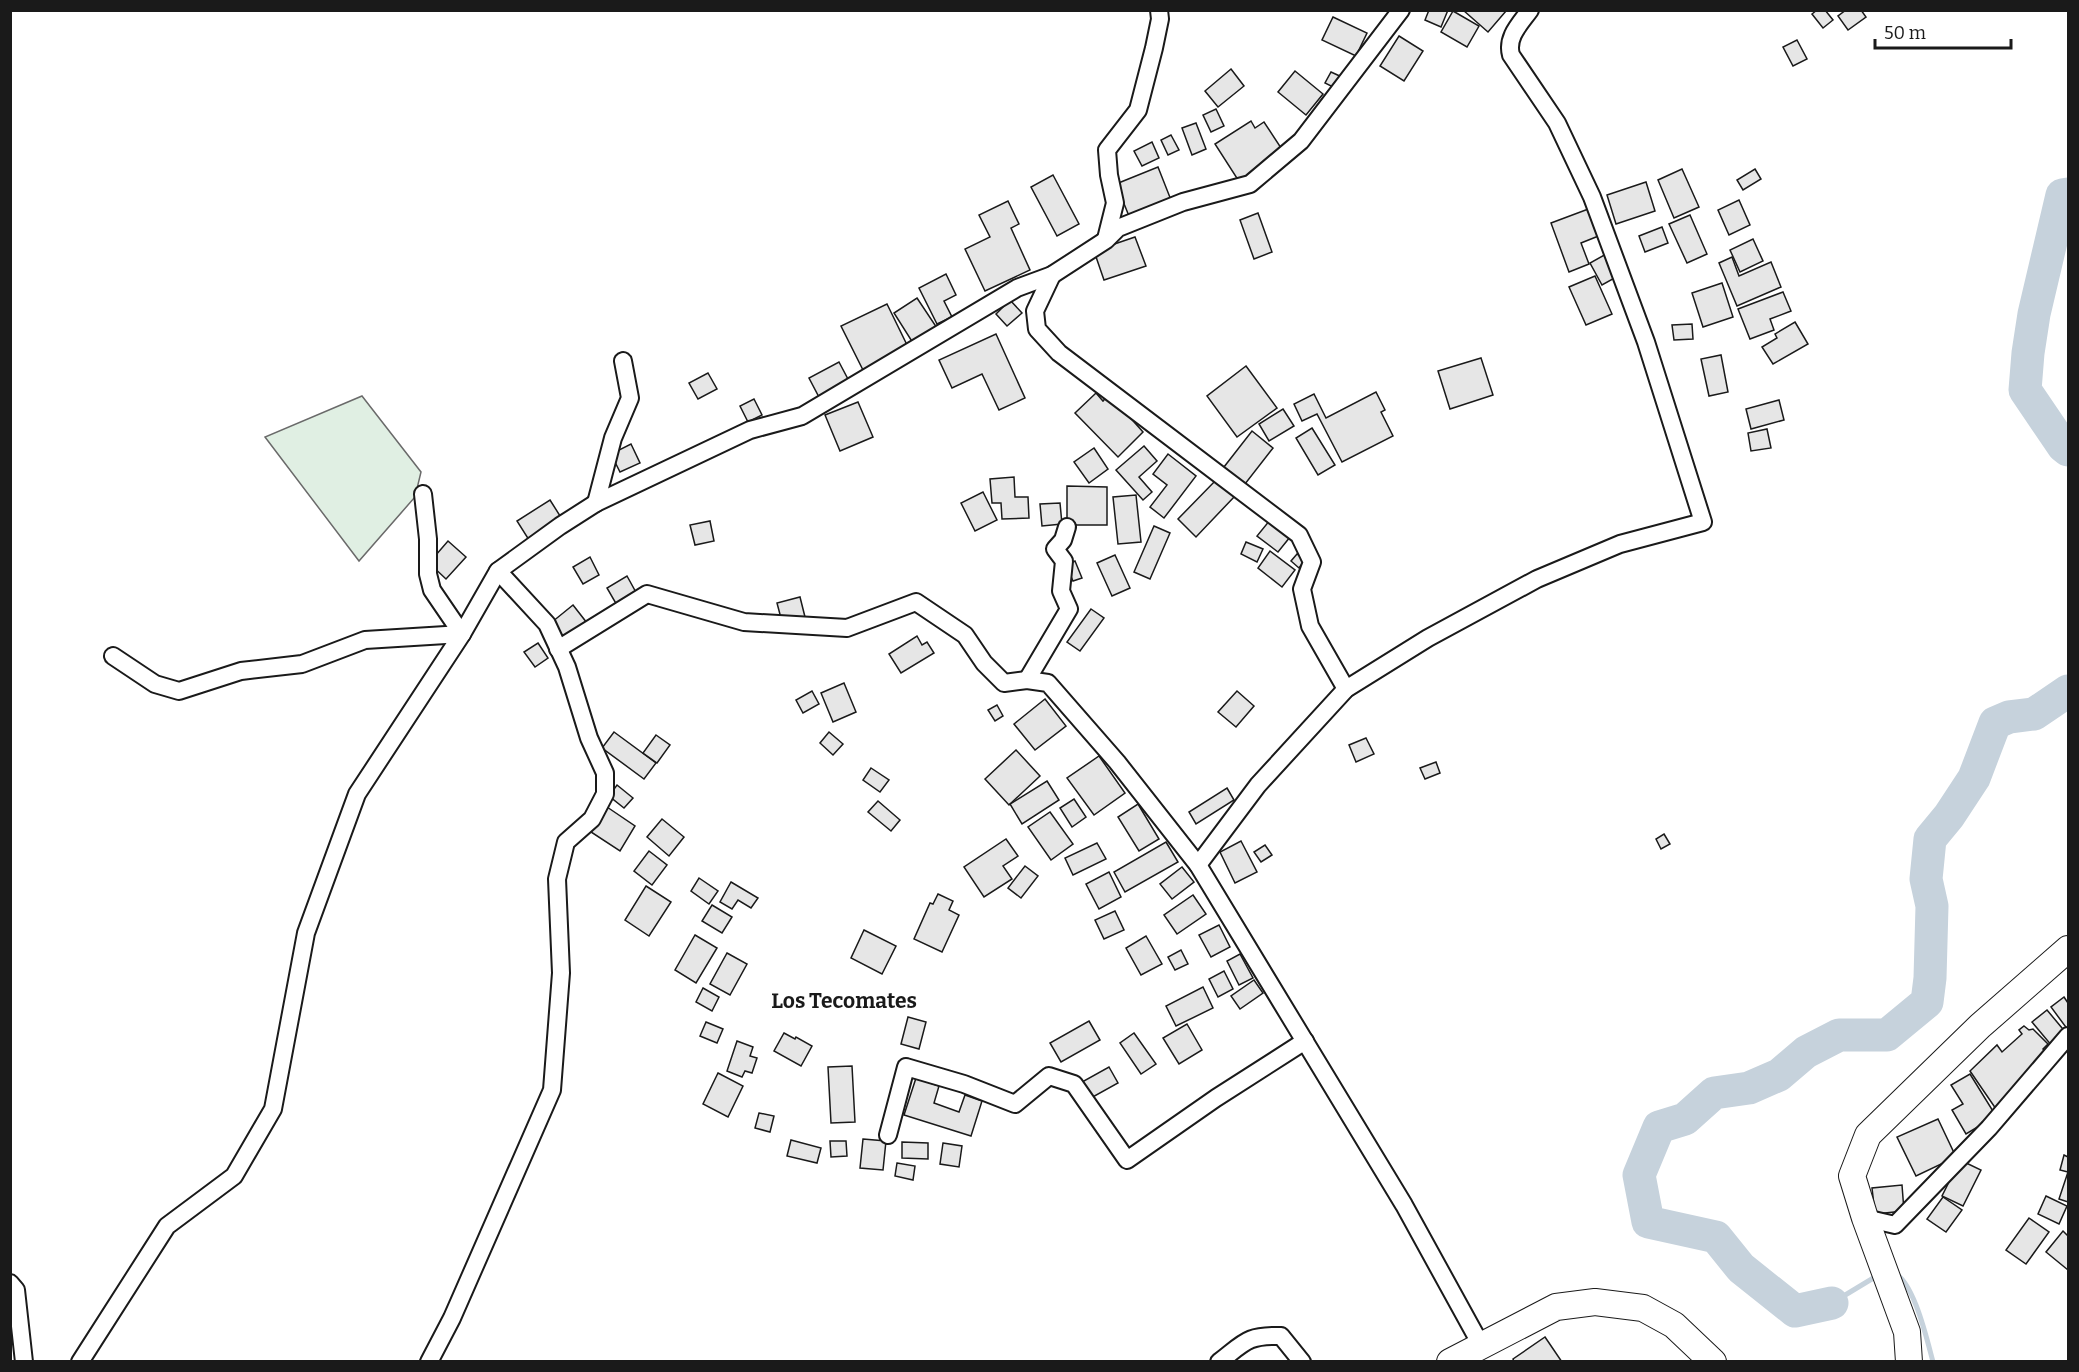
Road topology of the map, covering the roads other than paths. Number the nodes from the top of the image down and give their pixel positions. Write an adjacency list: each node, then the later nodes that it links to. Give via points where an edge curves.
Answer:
1 (1159, 10): 4 (street, via 1138,110 1107,150 1115,203)
2 (1401, 10): 4 (street, via 1301,141 1250,184 1184,202 1118,228)
3 (1530, 10): 15 (street, via 1512,36 1511,55 1557,123 1592,197 1646,342 1703,522 1620,544 1537,579 1428,638)
4 (1106, 240): 5 (street)
5 (1052, 275): 8 (street, via 1017,288 802,416 750,430); 15 (street, via 1035,311 1037,329 1059,353 1299,535 1312,562 1302,589 1310,626)
6 (622, 361): 8 (street, via 630,398 613,438)
7 (423, 494): 11 (street, via 432,590)
8 (596, 503): 10 (street)
9 (1067, 526): 14 (street, via 1055,549 1064,561 1061,591 1069,609)
10 (498, 571): 11 (street); 12 (street, via 547,624)
11 (462, 634): 13 (street, via 364,640 302,664 241,671 179,691 155,684); 25 (street, via 357,794 306,933 273,1109 234,1176 166,1226)
12 (558, 649): 14 (street, via 647,594 744,622 848,628 916,602 965,635 1004,683); 26 (street, via 605,773 605,794 592,819 566,842 557,879 561,973 552,1090)
13 (113, 656)
14 (1028, 680): 16 (street, via 1048,683 1117,762)
15 (1346, 689): 16 (street, via 1258,785)
16 (1198, 865): 19 (street)
17 (2068, 949): 21 (main road, via 1980,1026 1868,1135 1852,1176)
18 (2068, 1036): 21 (street, via 1989,1128 1895,1225)
19 (1305, 1041): 20 (street, via 1127,1160 1074,1084 1049,1076 1015,1104 906,1067); 23 (street, via 1404,1205)
20 (888, 1135)
21 (1870, 1230): 31 (main road, via 1907,1332)
22 (10, 1283): 24 (street, via 16,1290)
23 (1481, 1345): 29 (main road); 30 (main road, via 1556,1307 1595,1302 1643,1308 1674,1325)
24 (24, 1362)
25 (80, 1362)
26 (429, 1362)
27 (1219, 1362): 28 (street, via 1248,1339 1281,1336)
28 (1302, 1362)
29 (1450, 1362)
30 (1713, 1362)
31 (1909, 1362)

